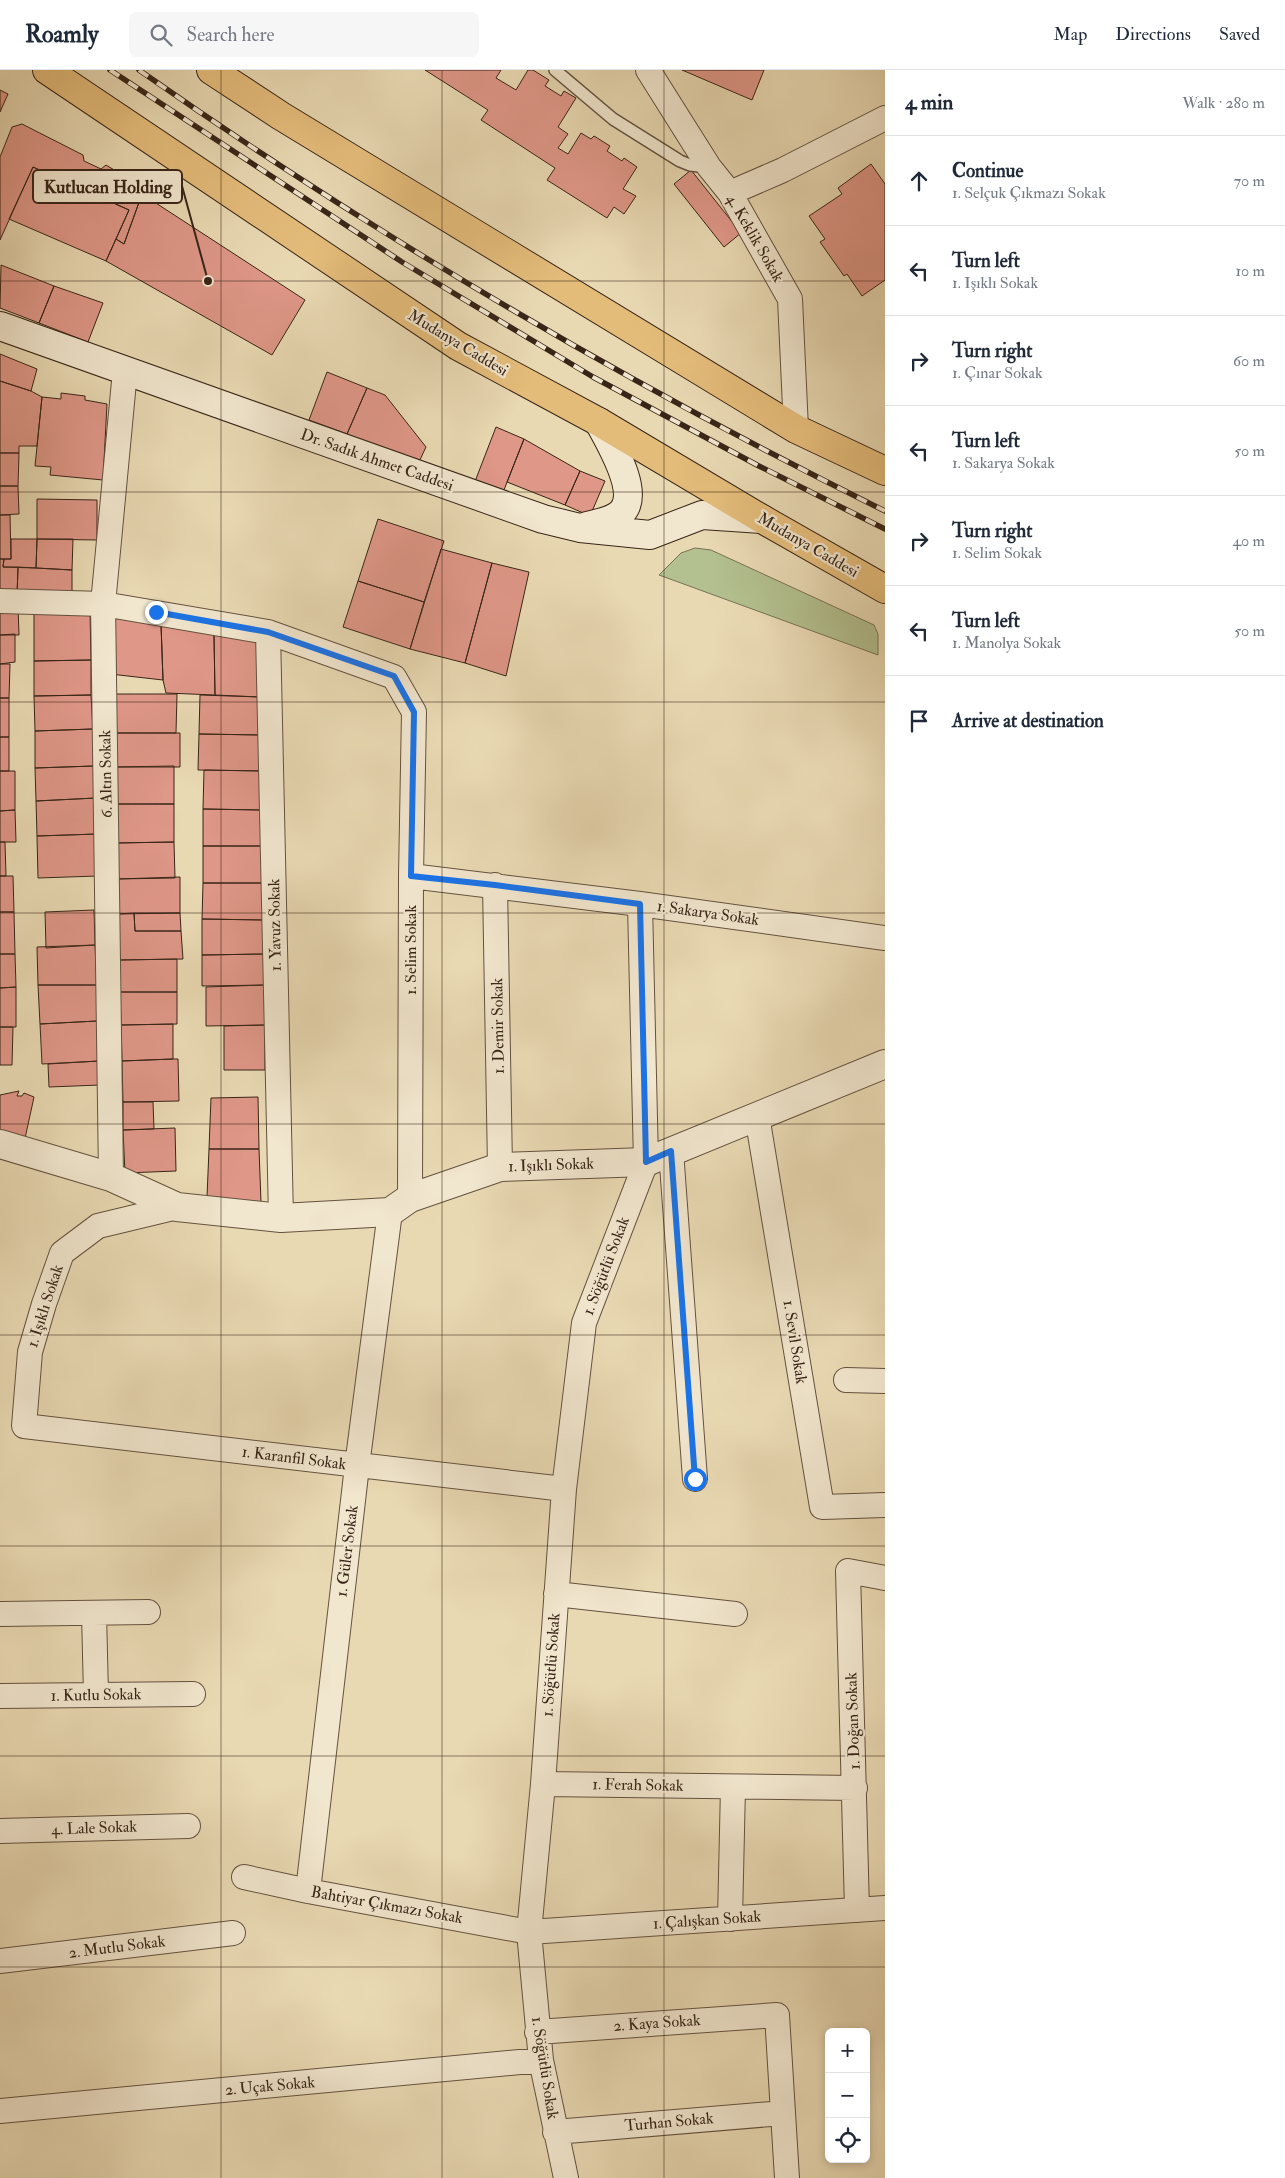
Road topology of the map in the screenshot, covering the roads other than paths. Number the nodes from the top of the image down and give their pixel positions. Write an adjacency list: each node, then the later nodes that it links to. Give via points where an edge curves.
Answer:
1 (47, 70): 10 (highway, Mudanya Caddesi, via 458,346)
2 (211, 70): 11 (highway, via 281,116)
3 (555, 70): 6 (lane, via 613,118 680,161)
4 (648, 70): 6 (street, 4. Keklik Sokak)
5 (885, 118): 7 (street)
6 (709, 167): 7 (street, 4. Keklik Sokak)
7 (730, 193): 11 (street, 4. Keklik Sokak, via 790,299)
8 (0, 326): 9 (main road, Dr. Sadık Ahmet Caddesi)
9 (125, 371): 14 (main road, Dr. Sadık Ahmet Caddesi, via 543,519); 17 (street, 6. Altın Sokak)
10 (599, 422): 13 (highway, Mudanya Caddesi); 14 (main road, via 625,473 628,496 622,511 606,521)
11 (796, 429): 12 (highway)
12 (885, 472)
13 (762, 519): 14 (main road, Dr. Sadık Ahmet Caddesi, via 702,515 650,535); 15 (highway, Mudanya Caddesi)
14 (580, 528)
15 (885, 589)
16 (0, 601): 17 (street)
17 (103, 604): 18 (street); 29 (street, 6. Altın Sokak)
18 (268, 632): 19 (street, 1. Selim Sokak, via 394,676 414,712); 32 (street, 1. Yavuz Sokak)
19 (411, 876): 20 (street, 1. Sakarya Sokak); 30 (street, 1. Selim Sokak)
20 (495, 885): 21 (street, 1. Sakarya Sokak); 28 (street, 1. Demir Sokak)
21 (640, 904): 22 (street, 1. Sakarya Sokak); 27 (street)
22 (885, 938)
23 (885, 1064): 24 (main road, 1. Işıklı Sokak)
24 (757, 1116): 26 (main road, 1. Işıklı Sokak); 39 (street, 1. Sevil Sokak, via 822,1507)
25 (0, 1144): 29 (main road, 1. Işıklı Sokak)
26 (671, 1151): 27 (main road, 1. Işıklı Sokak); 37 (street)
27 (646, 1162): 28 (main road, 1. Işıklı Sokak); 38 (street, 1. Söğütlü Sokak, via 584,1323)
28 (500, 1167): 30 (main road, 1. Işıklı Sokak)
29 (111, 1177): 31 (main road, 1. Işıklı Sokak)
30 (400, 1205): 32 (main road, 1. Işıklı Sokak); 36 (street, 1. Güler Sokak)
31 (178, 1207): 32 (main road, 1. Işıklı Sokak); 35 (street, 1. Işıklı Sokak, via 98,1226 62,1253 30,1352)
32 (281, 1218)
33 (846, 1380): 34 (street)
34 (885, 1381)
35 (24, 1426): 36 (street, 1. Karanfil Sokak)
36 (357, 1466): 38 (street, 1. Karanfil Sokak); 55 (street, 1. Güler Sokak)
37 (695, 1479)
38 (564, 1489): 41 (street, 1. Söğütlü Sokak)
39 (885, 1505)
40 (885, 1578): 51 (street, 1. Doğan Sokak, via 848,1571)
41 (556, 1594): 45 (street); 49 (street, 1. Söğütlü Sokak)
42 (148, 1612): 43 (street)
43 (94, 1613): 44 (street); 47 (street)
44 (0, 1614)
45 (735, 1614)
46 (193, 1694): 47 (street, 1. Kutlu Sokak)
47 (96, 1695): 48 (street, 1. Kutlu Sokak)
48 (0, 1696)
49 (543, 1784): 50 (street, 1. Ferah Sokak); 59 (street, 1. Söğütlü Sokak)
50 (733, 1787): 51 (street, 1. Ferah Sokak); 58 (street)
51 (855, 1788): 57 (street, 1. Doğan Sokak)
52 (188, 1826): 53 (street, 4. Lale Sokak)
53 (0, 1831)
54 (244, 1877): 55 (street, Bahtiyar Çıkmazı Sokak)
55 (308, 1891): 59 (street, Bahtiyar Çıkmazı Sokak)
56 (885, 1908): 57 (street, 1. Çalışkan Sokak)
57 (857, 1910): 58 (street, 1. Çalışkan Sokak)
58 (730, 1919): 59 (street, 1. Çalışkan Sokak)
59 (529, 1932): 62 (street, 1. Söğütlü Sokak)
60 (233, 1933): 61 (street, 2. Mutlu Sokak)
61 (0, 1962)
62 (537, 2032): 63 (street, 1. Söğütlü Sokak); 65 (street, 2. Kaya Sokak, via 777,2015)
63 (541, 2060): 64 (street, 2. Uçak Sokak); 66 (street, 1. Söğütlü Sokak)
64 (0, 2111)
65 (783, 2113): 66 (street, Turhan Sokak); 68 (street)
66 (555, 2132): 67 (street, 1. Söğütlü Sokak)
67 (566, 2178)
68 (787, 2178)

